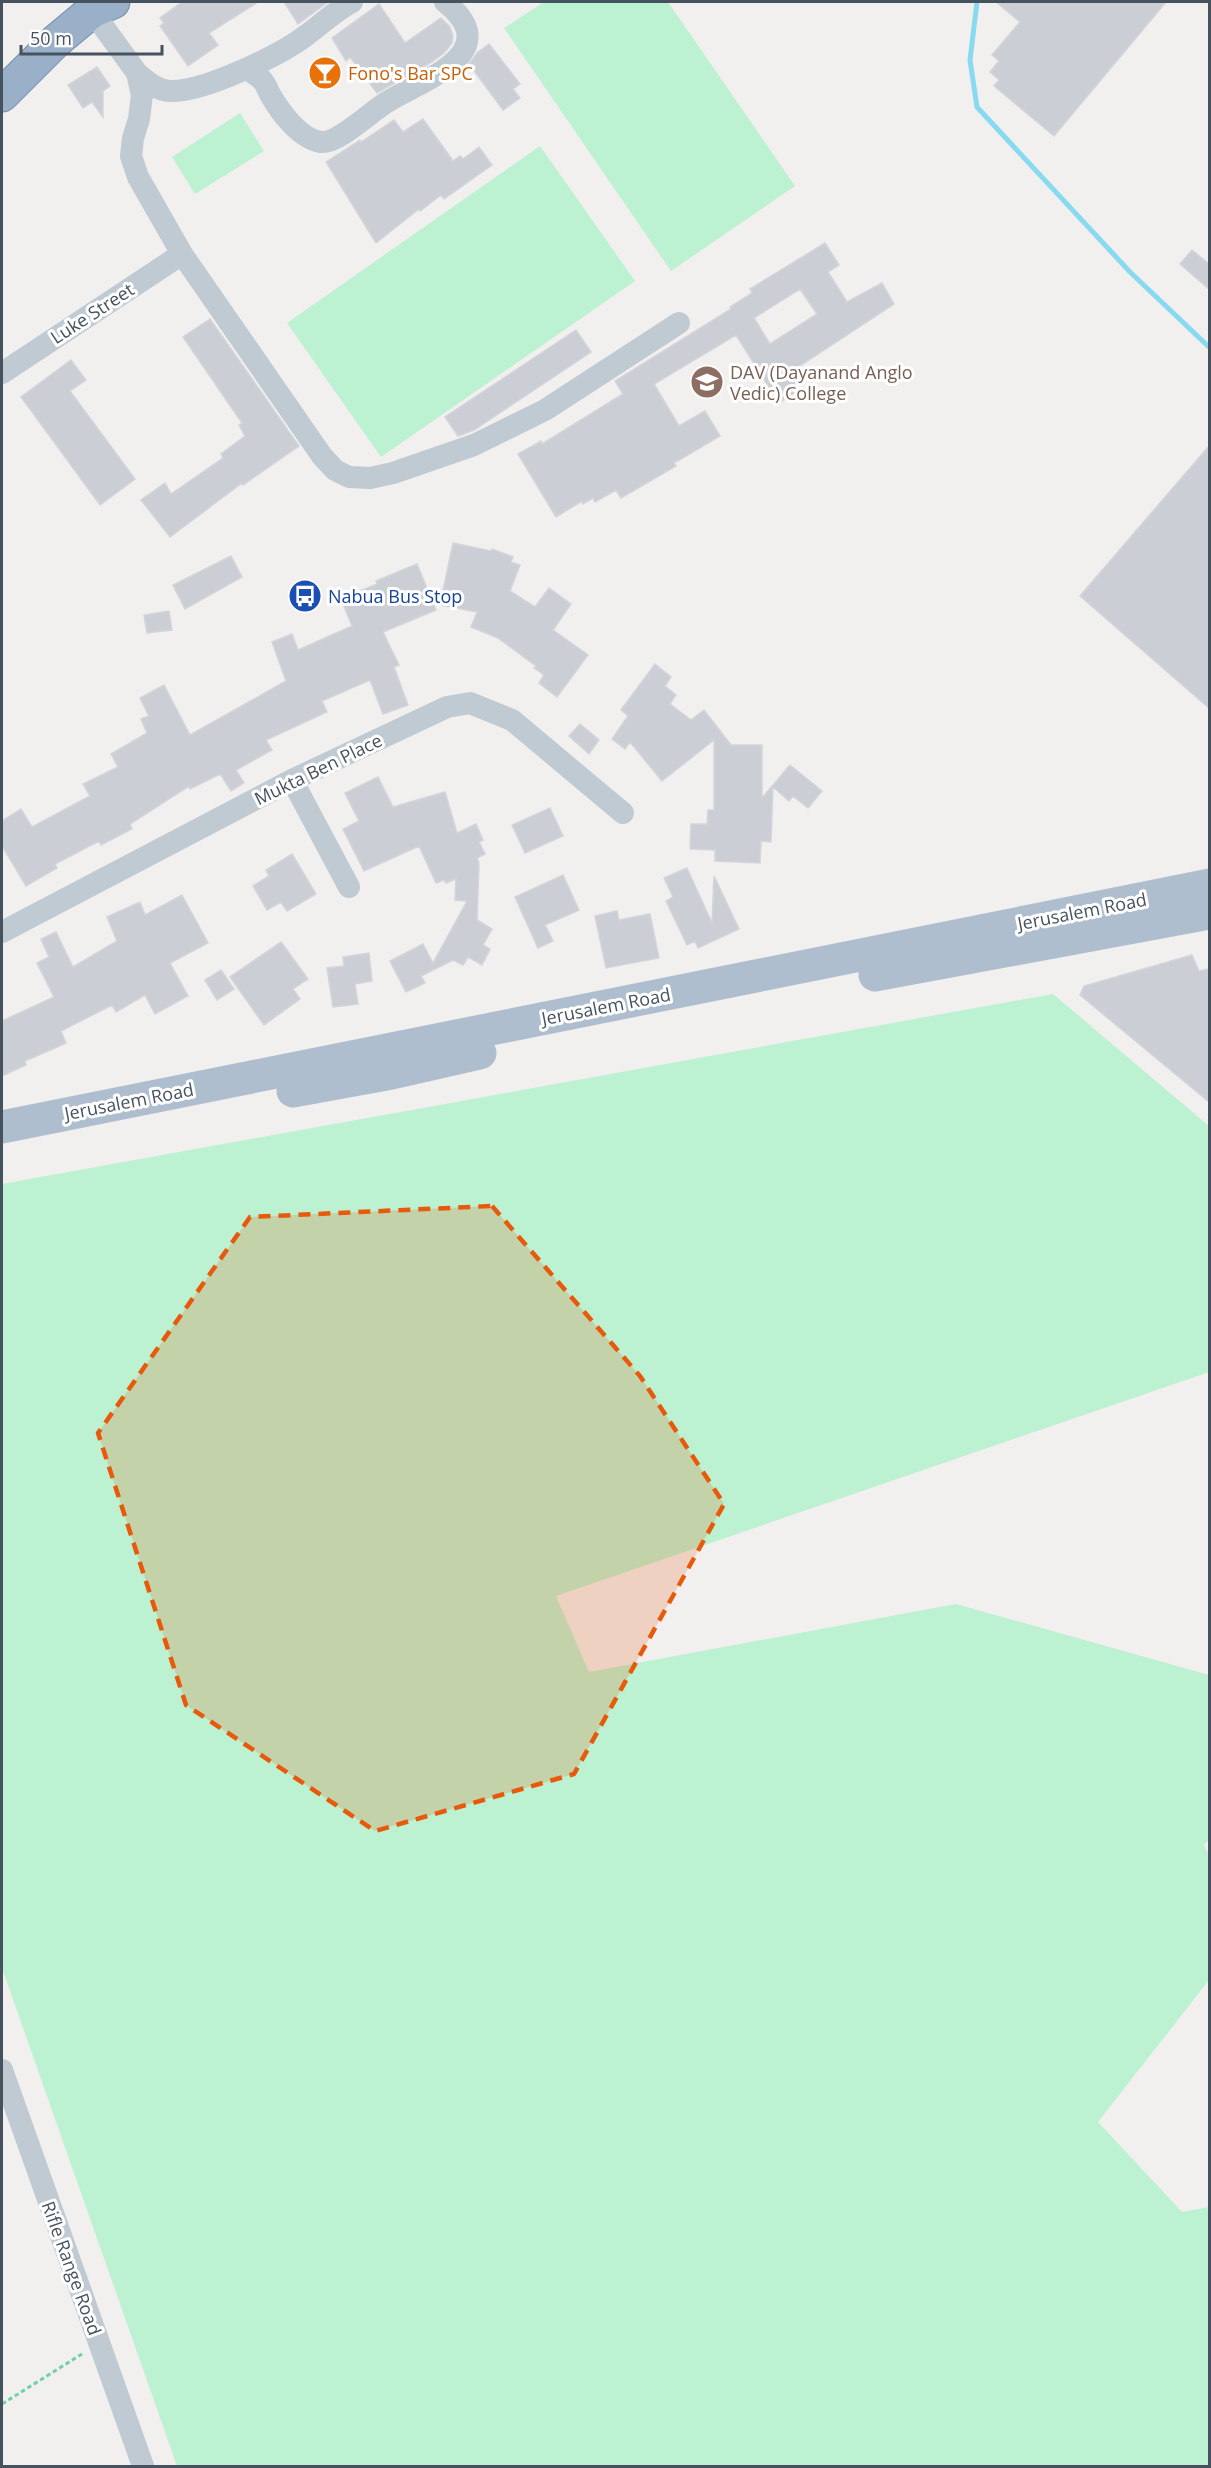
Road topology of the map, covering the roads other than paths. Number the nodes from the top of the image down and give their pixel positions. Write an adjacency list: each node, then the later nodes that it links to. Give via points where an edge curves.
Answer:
1 (352, 2): 4 (street, via 307,35)
2 (445, 2): 4 (street, via 466,24 464,53 441,73 382,105 332,141 306,137 272,98 263,81)
3 (103, 6): 5 (street); 6 (highway, via 56,41)
4 (248, 69): 5 (street, via 197,86 167,91)
5 (137, 73): 7 (street, via 142,95 131,156 138,177)
6 (2, 95)
7 (182, 254): 8 (street, via 322,456 348,477 393,473 474,445 545,410); 9 (street, Luke Street)
8 (679, 323)
9 (2, 373)
10 (292, 780): 11 (street, Mukta Ben Place, via 447,708 470,703 512,720); 13 (street); 15 (street, Mukta Ben Place)
11 (623, 813)
12 (1209, 885): 16 (main road, Jerusalem Road)
13 (349, 887)
14 (1209, 913): 17 (main road, Jerusalem Road, via 581,1031 392,1073)
15 (2, 932)
16 (2, 1127)
17 (2, 1150)
18 (2, 2070): 19 (street, Rifle Range Road)
19 (143, 2466)

